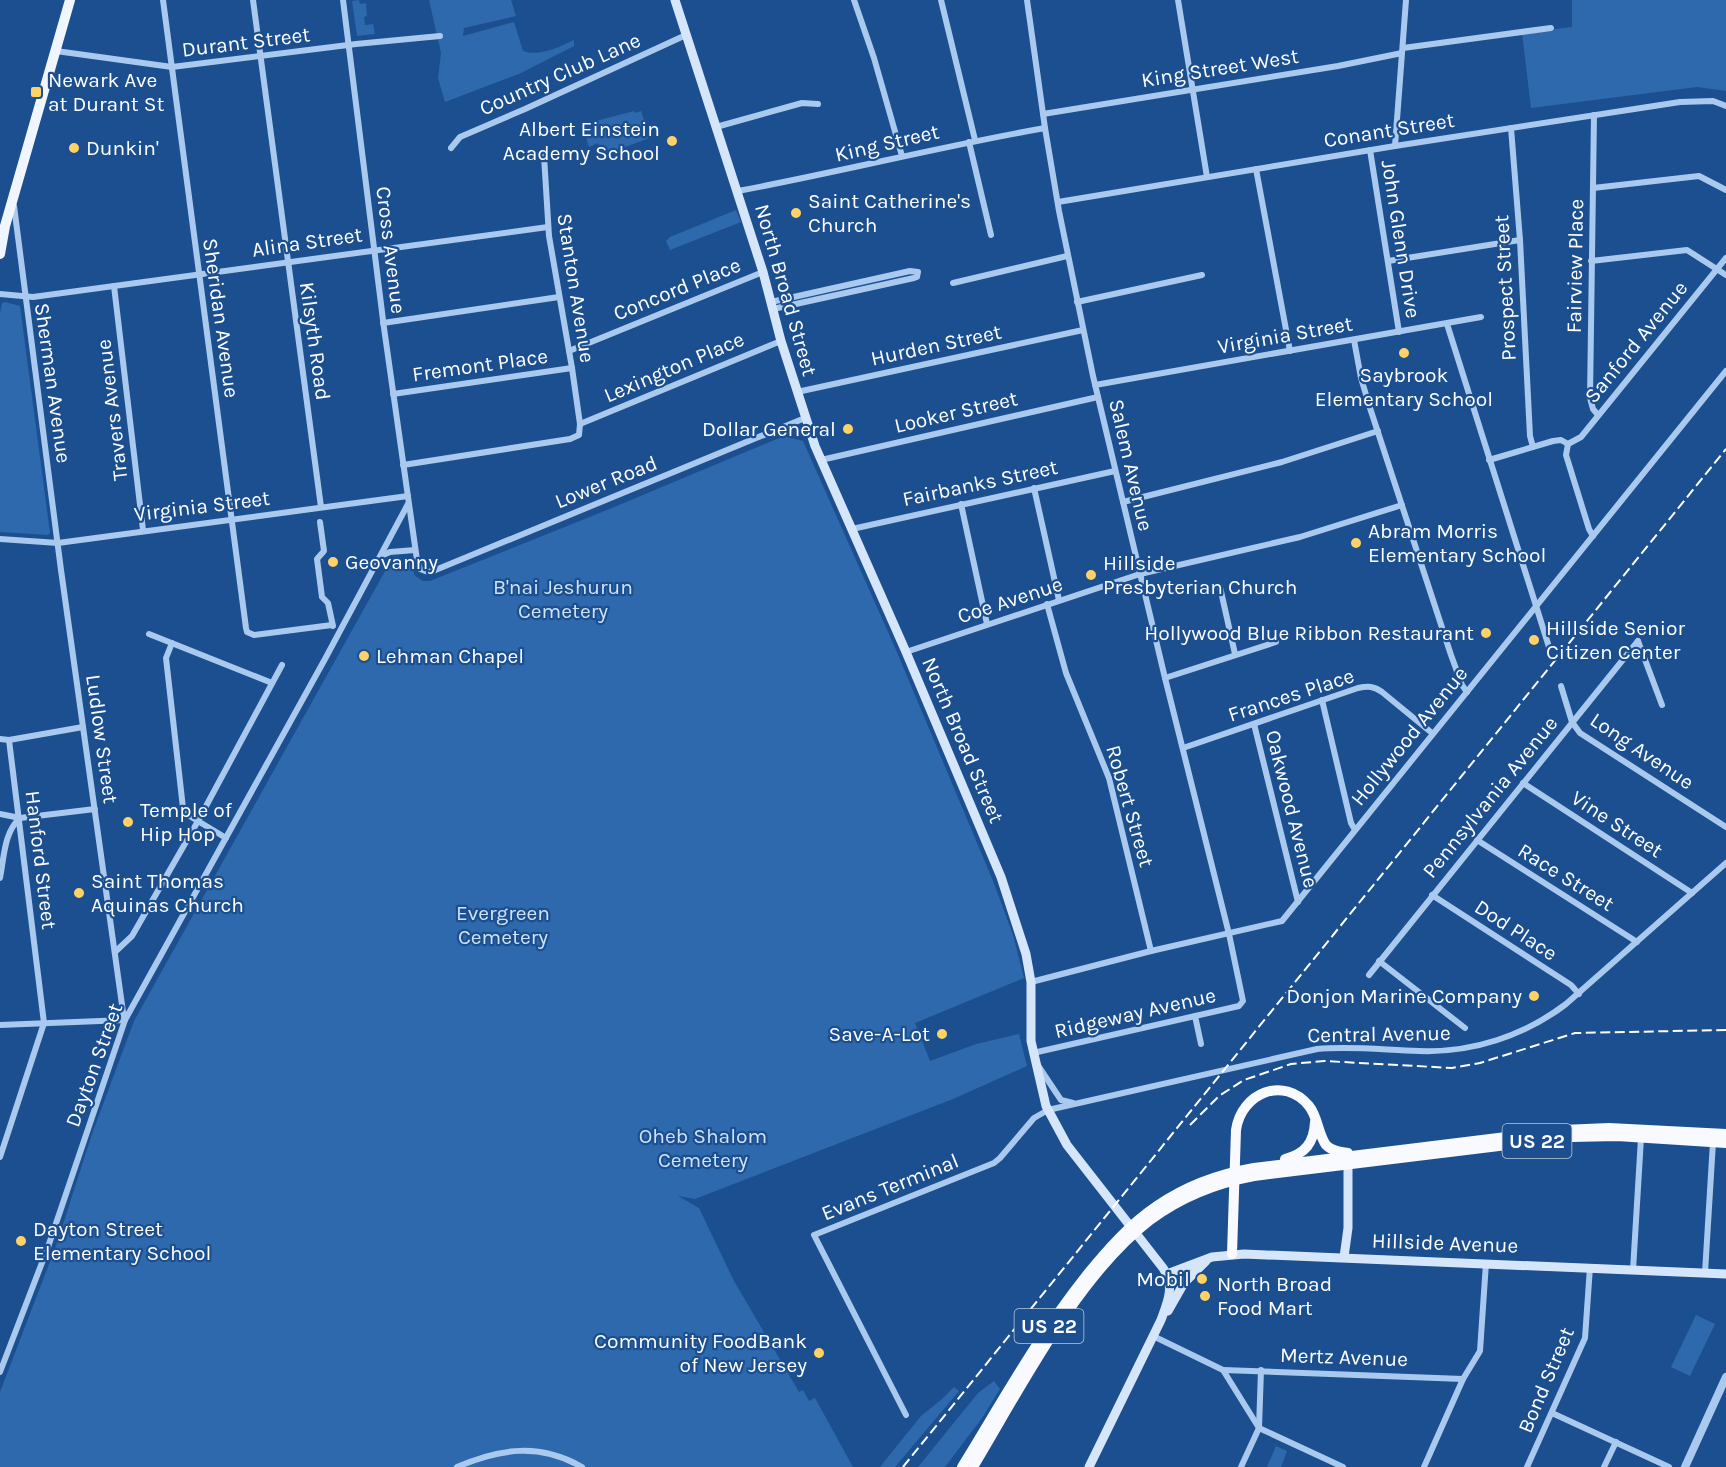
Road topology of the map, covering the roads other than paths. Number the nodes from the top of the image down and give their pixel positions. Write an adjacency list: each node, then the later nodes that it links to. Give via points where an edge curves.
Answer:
1 (70, 0): 15 (main road)
2 (163, 0): 18 (street, Sheridan Avenue)
3 (253, 0): 17 (street, Kilsyth Road)
4 (343, 0): 14 (street, Cross Avenue)
5 (854, 0): 32 (street)
6 (941, 0): 27 (street)
7 (1027, 0): 22 (street, Salem Avenue)
8 (1178, 0): 19 (street)
9 (1406, 0): 16 (street)
10 (678, 1): 12 (main road, North Broad Street)
11 (1551, 28): 16 (street, King Street West)
12 (686, 35): 24 (main road, North Broad Street); 29 (street, Country Club Lane, via 460,137)
13 (440, 36): 14 (street, Durant Street)
14 (349, 45): 17 (street, Durant Street); 43 (street, Cross Avenue)
15 (56, 51): 18 (street, Durant Street); 38 (main road)
16 (1403, 51): 19 (street, King Street West, via 1338,66); 28 (street)
17 (260, 56): 18 (street, Durant Street); 49 (street, Kilsyth Road)
18 (172, 68): 52 (street, Sheridan Avenue)
19 (1193, 88): 22 (street, King Street West); 34 (street)
20 (818, 104): 24 (street, via 802,103)
21 (1726, 106): 23 (street, Conant Street, via 1713,101 1680,102)
22 (1043, 114): 25 (street, Salem Avenue)
23 (1594, 115): 26 (street, Conant Street); 35 (street, Fairview Place)
24 (716, 127): 37 (main road, North Broad Street)
25 (1045, 128): 27 (street, King Street); 39 (street, Salem Avenue)
26 (1511, 128): 28 (street, Conant Street); 42 (street, Prospect Street)
27 (972, 141): 32 (street, King Street); 41 (street)
28 (1395, 146): 30 (street, Conant Street)
29 (451, 148)
30 (1370, 150): 33 (street, Conant Street); 47 (street, John Glenn Drive)
31 (544, 156): 40 (street, Stanton Avenue)
32 (902, 156): 37 (street, King Street)
33 (1256, 169): 34 (street, Conant Street); 73 (street)
34 (1207, 177): 39 (street, Conant Street)
35 (1593, 188): 36 (street, via 1699,176); 48 (street, Fairview Place)
36 (1726, 190)
37 (738, 191): 51 (main road, North Broad Street)
38 (13, 200): 44 (main road); 61 (street, Sherman Avenue)
39 (1058, 202): 45 (street, Salem Avenue)
40 (548, 227): 43 (street, Alina Street); 62 (street, Stanton Avenue)
41 (991, 235)
42 (1520, 240): 47 (street); 85 (street, Prospect Street)
43 (374, 249): 49 (street, Alina Street); 66 (street, Cross Avenue)
44 (0, 254)
45 (1067, 256): 56 (street); 63 (street, Salem Avenue)
46 (1726, 258): 50 (street, Sanford Avenue)
47 (1388, 261): 69 (street, John Glenn Drive)
48 (1591, 261): 50 (street, via 1687,250); 80 (street, Fairview Place, via 1590,398)
49 (287, 262): 52 (street, Alina Street); 95 (street, Kilsyth Road)
50 (1717, 268): 54 (street); 80 (street, Sanford Avenue)
51 (763, 272): 64 (main road, North Broad Street); 72 (street, Concord Place)
52 (198, 274): 57 (street, Alina Street); 96 (street, Sheridan Avenue)
53 (1202, 275): 63 (street)
54 (1726, 275)
55 (871, 280): 58 (street); 58 (street, via 918,272 914,278); 60 (street)
56 (954, 283)
57 (114, 286): 61 (street, Alina Street); 99 (street, Travers Avenue)
58 (872, 287): 60 (street)
59 (0, 294): 61 (street, Alina Street)
60 (826, 294): 64 (street)
61 (25, 297): 102 (street, Sherman Avenue)
62 (559, 297): 66 (street); 72 (street, Stanton Avenue)
63 (1077, 302): 68 (street, Salem Avenue)
64 (772, 305): 70 (main road, North Broad Street)
65 (1481, 317): 67 (street, Virginia Street)
66 (383, 323): 78 (street, Cross Avenue)
67 (1447, 324): 69 (street, Virginia Street); 87 (street)
68 (1083, 330): 76 (street, Salem Avenue); 77 (street, Hurden Street)
69 (1399, 332): 71 (street, Virginia Street)
70 (782, 340): 77 (main road, North Broad Street); 82 (street, Lexington Place)
71 (1354, 340): 73 (street, Virginia Street); 83 (street)
72 (569, 351): 74 (street, Stanton Avenue)
73 (1290, 351): 76 (street, Virginia Street)
74 (572, 368): 78 (street, Fremont Place); 82 (street, Stanton Avenue)
75 (1726, 371): 100 (street, Hollywood Avenue)
76 (1095, 385): 79 (street, Salem Avenue)
77 (797, 392): 81 (main road, North Broad Street)
78 (393, 394): 88 (street, Cross Avenue)
79 (1098, 397): 86 (street, Looker Street); 89 (street, Salem Avenue)
80 (1598, 415): 84 (street, Sanford Avenue, via 1581,437)
81 (805, 418): 86 (main road, North Broad Street); 105 (street, Lower Road, via 434,571)
82 (580, 424): 88 (street, Lexington Place, via 579,435 570,439)
83 (1378, 431): 92 (street, via 1282,462); 94 (street)
84 (1568, 444): 85 (street, via 1557,441); 100 (street, via 1566,455)
85 (1533, 447): 87 (street)
86 (821, 460): 98 (main road, North Broad Street)
87 (1490, 460): 111 (street)
88 (403, 465): 91 (street, Cross Avenue)
89 (1115, 471): 90 (street, Fairbanks Street); 92 (street, Salem Avenue)
90 (1034, 488): 93 (street, Fairbanks Street); 109 (street)
91 (408, 500): 95 (street, Virginia Street); 103 (street, Cross Avenue); 104 (street)
92 (1123, 502): 107 (street, Salem Avenue)
93 (961, 504): 98 (street, Fairbanks Street); 112 (street)
94 (1402, 505): 107 (street, Coe Avenue, via 1300,537); 125 (street, via 1451,656)
95 (321, 507): 96 (street, Virginia Street)
96 (232, 519): 99 (street, Virginia Street); 113 (street, Sheridan Avenue, via 247,632 254,635)
97 (320, 522): 113 (street, via 324,551 317,559 322,597 328,603)
98 (852, 529): 119 (main road, North Broad Street)
99 (143, 530): 102 (street, Virginia Street)
100 (1593, 536): 111 (street, Hollywood Avenue)
101 (0, 539): 102 (street, Virginia Street)
102 (58, 543): 106 (street, Sherman Avenue)
103 (415, 550): 104 (street); 105 (street, Cross Avenue)
104 (380, 556): 114 (street)
105 (420, 569)
106 (61, 570): 130 (street, Ludlow Street)
107 (1140, 574): 109 (street, Coe Avenue); 122 (street, Salem Avenue)
108 (1220, 587): 120 (street)
109 (1059, 600): 110 (street, Coe Avenue)
110 (1047, 604): 112 (street, Coe Avenue); 151 (street, Robert Street, via 1066,673 1109,778)
111 (1536, 606): 118 (street); 125 (street, Hollywood Avenue)
112 (987, 624): 119 (street, Coe Avenue)
113 (332, 625): 114 (street)
114 (340, 629): 142 (street, Dayton Street)
115 (149, 634): 117 (street)
116 (1276, 642): 120 (street)
117 (172, 643): 123 (street); 139 (street, via 166,658 183,808)
118 (1549, 646)
119 (906, 652): 155 (main road, North Broad Street, via 1001,877 1026,954)
120 (1235, 654): 122 (street)
121 (282, 665): 123 (street)
122 (1165, 678): 134 (street, Salem Avenue)
123 (272, 683): 139 (street)
124 (1562, 686): 128 (street, Long Avenue)
125 (1467, 692): 131 (street, Hollywood Avenue)
126 (1322, 700): 129 (street, Frances Place); 131 (street, Frances Place, via 1358,688 1376,687); 141 (street)
127 (1662, 705): 128 (street, Pennsylvania Avenue, via 1638,641)
128 (1572, 722): 135 (street, Pennsylvania Avenue); 140 (street, Long Avenue, via 1583,735)
129 (1254, 724): 134 (street, Frances Place); 148 (street, Oakwood Avenue)
130 (83, 727): 133 (street); 136 (street, Ludlow Street)
131 (1432, 733): 141 (street, Hollywood Avenue)
132 (0, 739): 133 (street)
133 (9, 740): 138 (street, Hanford Street)
134 (1183, 748): 149 (street, Salem Avenue)
135 (1523, 783): 143 (street, Pennsylvania Avenue); 146 (street, Vine Street)
136 (95, 809): 138 (street); 152 (street, Ludlow Street)
137 (0, 814): 138 (street)
138 (20, 818): 145 (street, via 9,834); 160 (street, Hanford Street)
139 (198, 821): 142 (street); 152 (street, via 132,936)
140 (1726, 827)
141 (1355, 830): 148 (street, Hollywood Avenue)
142 (226, 838): 159 (street, Dayton Street)
143 (1477, 840): 147 (street, Pennsylvania Avenue); 150 (street, Race Street)
144 (1726, 863): 146 (street, Central Avenue)
145 (0, 878)
146 (1692, 893): 150 (street, Central Avenue)
147 (1432, 895): 153 (street, Pennsylvania Avenue); 156 (street, Dod Place)
148 (1298, 902): 149 (street, Hollywood Avenue, via 1278,923)
149 (1229, 934): 151 (street, Hollywood Avenue); 157 (street, Salem Avenue)
150 (1637, 942): 156 (street, Central Avenue)
151 (1150, 951): 155 (street, Hollywood Avenue)
152 (115, 952): 159 (street, Ludlow Street)
153 (1379, 962): 154 (street, Pennsylvania Avenue); 162 (street)
154 (1369, 975)
155 (1030, 982): 164 (main road, North Broad Street)
156 (1579, 994): 165 (street, Central Avenue, via 1540,1022 1491,1042 1442,1051 1317,1049)
157 (1243, 1003): 158 (street, Ridgeway Avenue)
158 (1195, 1016): 163 (street); 164 (street, Ridgeway Avenue)
159 (124, 1020): 160 (street); 189 (street, Dayton Street, via 48,1247)
160 (44, 1023): 161 (street); 173 (street, Hanford Street)
161 (0, 1025)
162 (1465, 1028)
163 (1201, 1044)
164 (1034, 1057): 165 (street, via 1061,1100); 166 (main road, North Broad Street)
165 (1077, 1103): 166 (street, Central Avenue)
166 (1048, 1110): 183 (main road, North Broad Street, via 1067,1145); 193 (street, Evans Terminal, via 1034,1118 994,1162 814,1235)
167 (1315, 1119): 172 (highway, via 1330,1148); 175 (highway, via 1313,1138 1302,1152); 176 (highway, via 1308,1105 1290,1093 1274,1091 1258,1096 1238,1117)
168 (1726, 1134): 172 (highway, US 22, via 1574,1129)
169 (1641, 1138): 170 (highway, US 22); 174 (highway, US 22, via 1560,1138); 181 (street)
170 (1713, 1142): 171 (highway, US 22); 182 (street)
171 (1726, 1143)
172 (1357, 1155): 175 (highway, US 22)
173 (0, 1157)
174 (1348, 1164): 178 (main road); 199 (highway, US 22, via 1226,1182 1187,1197 1149,1221 1114,1254 1070,1310)
175 (1254, 1168): 198 (highway, US 22, via 1218,1176 1180,1192 1117,1239 1047,1329)
176 (1232, 1254): 177 (main road, Hillside Avenue); 178 (main road, Hillside Avenue)
177 (1212, 1257): 183 (main road, Hillside Avenue); 185 (main road, via 1184,1283)
178 (1344, 1257): 179 (main road, Hillside Avenue)
179 (1486, 1263): 180 (main road, Hillside Avenue); 190 (street, via 1480,1351)
180 (1590, 1268): 181 (main road, Hillside Avenue); 192 (street, Bond Street, via 1585,1338)
181 (1633, 1270): 182 (main road, Hillside Avenue)
182 (1705, 1273): 184 (main road, Hillside Avenue)
183 (1167, 1274): 185 (main road, via 1170,1293)
184 (1726, 1274)
185 (1161, 1320): 186 (main road)
186 (1153, 1336): 187 (street); 200 (main road)
187 (1223, 1370): 188 (street, Mertz Avenue); 194 (street)
188 (1261, 1370): 190 (street, Mertz Avenue); 194 (street)
189 (0, 1372)
190 (1463, 1379): 203 (street)
191 (1725, 1381): 207 (street)
192 (1551, 1413): 195 (street); 204 (street, Bond Street)
193 (906, 1415)
194 (1259, 1428): 201 (street); 202 (street)
195 (1616, 1442): 205 (street); 206 (street)
196 (457, 1467): 197 (street, via 501,1452 523,1450 544,1452)
197 (582, 1467)
198 (962, 1467)
199 (973, 1467)
200 (1089, 1467)
201 (1241, 1467)
202 (1343, 1467)
203 (1424, 1467)
204 (1527, 1467)
205 (1604, 1467)
206 (1669, 1467)
207 (1685, 1467)

